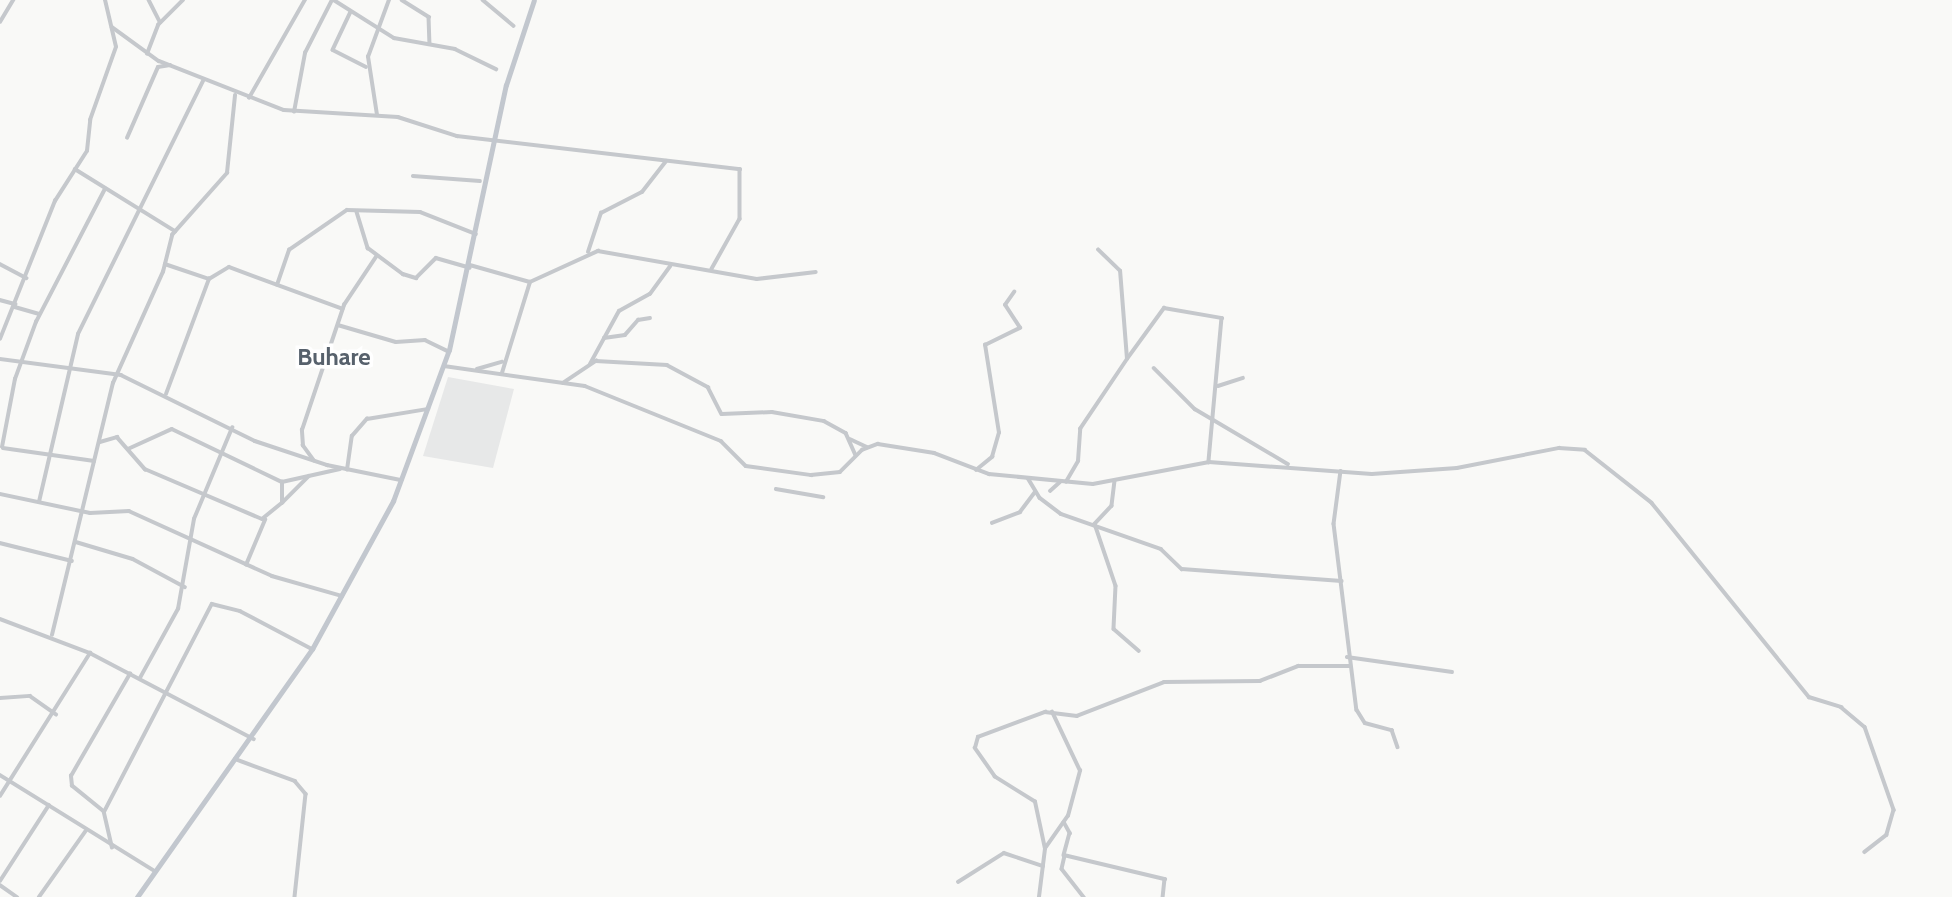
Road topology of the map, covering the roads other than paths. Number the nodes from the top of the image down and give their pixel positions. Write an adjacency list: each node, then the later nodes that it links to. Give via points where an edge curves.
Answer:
1 (13, 0): 12 (street)
2 (105, 0): 15 (street)
3 (149, 0): 13 (street)
4 (183, 0): 13 (street)
5 (305, 0): 24 (street)
6 (333, 0): 11 (street); 25 (street, via 305,52)
7 (389, 0): 16 (street)
8 (402, 0): 17 (street, via 429,17)
9 (483, 0): 14 (street)
10 (534, 0): 28 (main road)
11 (351, 12): 16 (street); 20 (street, via 333,50)
12 (0, 22)
13 (160, 22): 18 (street)
14 (514, 26)
15 (112, 27): 18 (street); 30 (street, via 116,47 90,120 87,151)
16 (377, 28): 17 (street); 20 (street)
17 (430, 43): 21 (street)
18 (147, 54): 19 (street)
19 (175, 65): 22 (street); 27 (street, via 158,67)
20 (367, 67): 26 (street)
21 (496, 69)
22 (203, 81): 23 (street); 34 (street)
23 (235, 94): 24 (street); 36 (street, via 228,173)
24 (249, 99): 25 (street)
25 (294, 111): 26 (street)
26 (377, 116): 28 (street, via 446,134)
27 (127, 138)
28 (493, 138): 29 (street); 37 (main road)
29 (666, 161): 39 (street, via 642,192 601,213); 45 (street, via 741,171 740,219)
30 (75, 169): 33 (street); 47 (street, via 55,201)
31 (413, 176): 32 (street)
32 (480, 181)
33 (105, 189): 34 (street); 55 (street)
34 (139, 210): 36 (street); 65 (street)
35 (356, 212): 37 (street, via 420,212); 40 (street, via 357,228); 50 (street, via 339,213 289,250)
36 (175, 231): 42 (street)
37 (476, 234): 43 (main road)
38 (1098, 250): 62 (street, via 1120,271)
39 (588, 252): 44 (street, via 626,260 653,257); 49 (street)
40 (376, 257): 43 (street, via 413,278 436,258); 54 (street)
41 (0, 264): 47 (street)
42 (165, 264): 48 (street); 70 (street)
43 (470, 266): 49 (street); 60 (main road)
44 (670, 267): 45 (street); 58 (street, via 650,294 619,311)
45 (712, 269): 46 (street, via 769,279)
46 (816, 272)
47 (26, 278): 53 (street)
48 (209, 279): 50 (street, via 229,267); 75 (street)
49 (530, 282): 71 (street)
50 (277, 285): 54 (street)
51 (1014, 292): 94 (street, via 1005,305 1020,328 985,345 999,433 992,457)
52 (0, 300): 53 (street)
53 (15, 306): 55 (street); 59 (street)
54 (343, 309): 57 (street)
55 (39, 314): 63 (street)
56 (650, 318): 58 (street, via 638,320 625,335)
57 (338, 324): 60 (street, via 396,342 425,340); 88 (street, via 301,435)
58 (602, 338): 66 (street)
59 (0, 339)
60 (448, 351): 67 (main road)
61 (0, 359): 63 (street)
62 (1127, 359): 74 (street, via 1164,308 1218,314 1225,326); 101 (street, via 1080,429 1078,461)
63 (24, 360): 65 (street); 81 (street)
64 (502, 362): 69 (street)
65 (69, 364): 70 (street); 85 (street)
66 (590, 364): 73 (street); 79 (street, via 667,365 708,387 727,416 801,416 836,426)
67 (444, 366): 69 (street); 76 (main road)
68 (1154, 368): 77 (street)
69 (472, 370): 71 (street)
70 (117, 374): 75 (street); 80 (street)
71 (502, 374): 73 (street)
72 (1243, 378): 74 (street)
73 (563, 383): 86 (street, via 721,441 753,468 831,476)
74 (1216, 387): 77 (street)
75 (166, 394): 78 (street)
76 (428, 409): 92 (street, via 367,419 352,436); 97 (main road)
77 (1214, 422): 89 (street); 90 (street)
78 (232, 428): 84 (street); 88 (street)
79 (850, 439): 82 (street); 86 (street)
80 (98, 444): 83 (street, via 113,436); 87 (street)
81 (1, 447): 85 (street)
82 (867, 447): 86 (street); 94 (street, via 926,452)
83 (128, 449): 84 (street, via 172,429); 106 (street, via 145,469)
84 (222, 452): 99 (street); 106 (street)
85 (48, 455): 87 (street); 108 (street)
86 (856, 455)
87 (94, 461): 110 (street)
88 (316, 462): 91 (street)
89 (1209, 462): 90 (street); 98 (street)
90 (1290, 466): 93 (street)
91 (340, 469): 92 (street); 95 (street)
92 (347, 470): 97 (street)
93 (1341, 470): 119 (street, via 1334,524); 148 (street, via 1445,469 1559,448 1584,450 1607,463 1652,503 1809,698 1841,707 1865,727 1894,810 1887,835)
94 (976, 471): 96 (street)
95 (309, 476): 99 (street); 109 (street)
96 (1028, 478): 100 (street); 104 (street)
97 (401, 480): 121 (main road)
98 (1115, 480): 101 (street); 113 (street, via 1112,506)
99 (282, 482): 109 (street)
100 (1060, 482): 101 (street); 103 (street)
101 (1066, 482)
102 (776, 489): 107 (street)
103 (1050, 491)
104 (1035, 492): 112 (street, via 1020,512); 113 (street, via 1061,514)
105 (0, 494): 108 (street)
106 (205, 496): 111 (street); 114 (street)
107 (823, 497)
108 (38, 502): 110 (street)
109 (282, 503): 111 (street)
110 (82, 511): 114 (street, via 129,511); 115 (street)
111 (265, 520): 118 (street)
112 (992, 523)
113 (1095, 524): 119 (street, via 1161,549 1187,571); 125 (street, via 1116,586 1114,629)
114 (192, 540): 118 (street); 120 (street)
115 (76, 542): 117 (street); 120 (street, via 133,559)
116 (0, 545): 117 (street)
117 (72, 561): 123 (street)
118 (246, 565): 121 (street)
119 (1342, 581): 127 (street)
120 (185, 587): 131 (street)
121 (342, 596): 124 (main road)
122 (0, 619): 123 (street)
123 (52, 635): 126 (street)
124 (312, 649): 132 (street, via 215,603); 136 (main road)
125 (1139, 652)
126 (90, 653): 130 (street); 135 (street)
127 (1346, 657): 128 (street); 129 (street)
128 (1350, 666): 134 (street, via 1298,666 1261,681 1164,682 1077,716); 137 (street, via 1359,715 1392,730)
129 (1452, 671)
130 (130, 674): 131 (street); 143 (street, via 71,776 72,786)
131 (140, 678): 132 (street)
132 (167, 692): 136 (street); 143 (street)
133 (0, 698): 135 (street, via 30,696)
134 (1052, 712): 144 (street, via 1080,771); 147 (street, via 973,743 998,779 1031,794)
135 (55, 714): 140 (street)
136 (254, 739): 138 (main road)
137 (1398, 747)
138 (233, 758): 151 (main road); 157 (street, via 295,781 306,794)
139 (0, 775): 140 (street)
140 (11, 780): 141 (street); 142 (street)
141 (0, 796)
142 (49, 806): 145 (street); 153 (street)
143 (104, 812): 146 (street)
144 (1064, 822): 147 (street); 149 (street, via 1070,833)
145 (85, 832): 146 (street); 155 (street)
146 (113, 848): 151 (street)
147 (1045, 849): 150 (street)
148 (1865, 852)
149 (1065, 856): 159 (street, via 1062,869); 160 (street, via 1165,878)
150 (1043, 866): 152 (street, via 1003,853); 158 (street)
151 (155, 871): 156 (main road)
152 (958, 882)
153 (0, 883): 154 (street)
154 (17, 897)
155 (39, 897)
156 (137, 897)
157 (295, 897)
158 (1039, 897)
159 (1084, 897)
160 (1163, 897)

